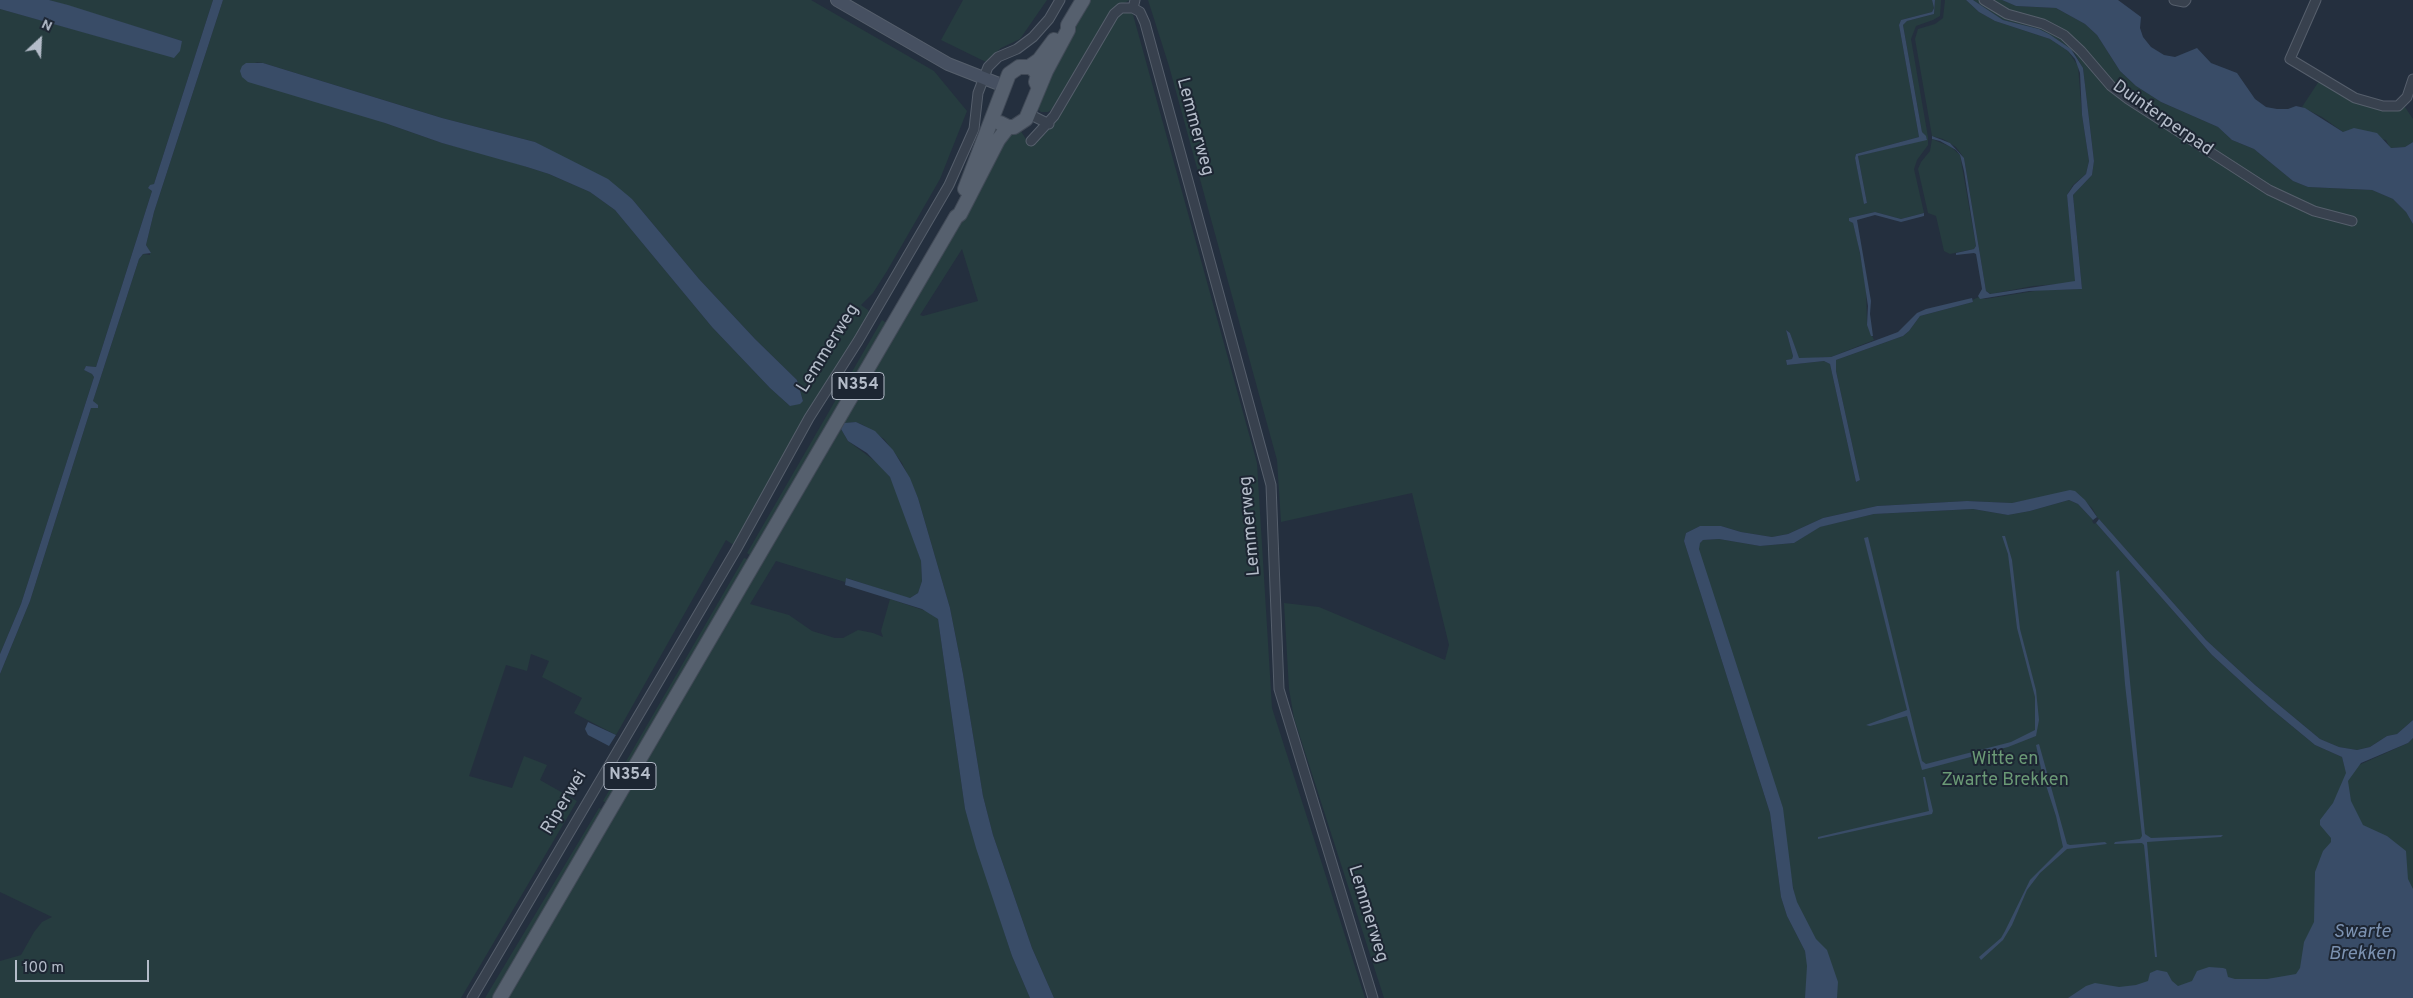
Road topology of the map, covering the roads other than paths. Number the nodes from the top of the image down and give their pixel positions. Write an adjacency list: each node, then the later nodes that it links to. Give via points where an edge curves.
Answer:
1 (838, 0): 11 (street, via 928,54)
2 (1060, 0): 11 (street, Lemmerweg, via 1033,38 993,61)
3 (1082, 0): 9 (main road, N354)
4 (1984, 0): 21 (street, Duinterperpad, via 2007,14 2043,24 2064,35 2111,86 2128,99 2284,198 2314,211)
5 (2174, 0): 6 (street)
6 (2186, 0)
7 (2316, 0): 12 (street, via 2290,59 2355,98 2383,106 2398,106 2407,97)
8 (1134, 4): 17 (street, via 1121,8 1111,17); 25 (street, Lemmerweg, via 1145,23 1271,485 1279,689)
9 (1068, 25): 10 (main road, N354, via 1063,27 1041,58); 14 (main road, N354)
10 (1029, 67): 13 (main road, N354, via 1020,66 1013,70); 14 (main road, via 1038,74 1036,82)
11 (983, 78): 13 (street); 22 (street, Lemmerweg, via 974,129 956,173 809,418)
12 (2413, 79)
13 (1004, 86): 15 (main road, N354)
14 (1039, 88): 16 (main road, N354)
15 (996, 106): 18 (main road, via 1000,123); 20 (main road, N354, via 955,212)
16 (1029, 114): 17 (street); 18 (main road, N354, via 1022,123)
17 (1049, 124): 19 (street)
18 (1008, 127): 20 (main road, N354)
19 (1031, 141)
20 (956, 217): 24 (main road, N354)
21 (2352, 221)
22 (736, 550): 23 (street, Riperwei)
23 (472, 998)
24 (500, 998)
25 (1373, 998)

